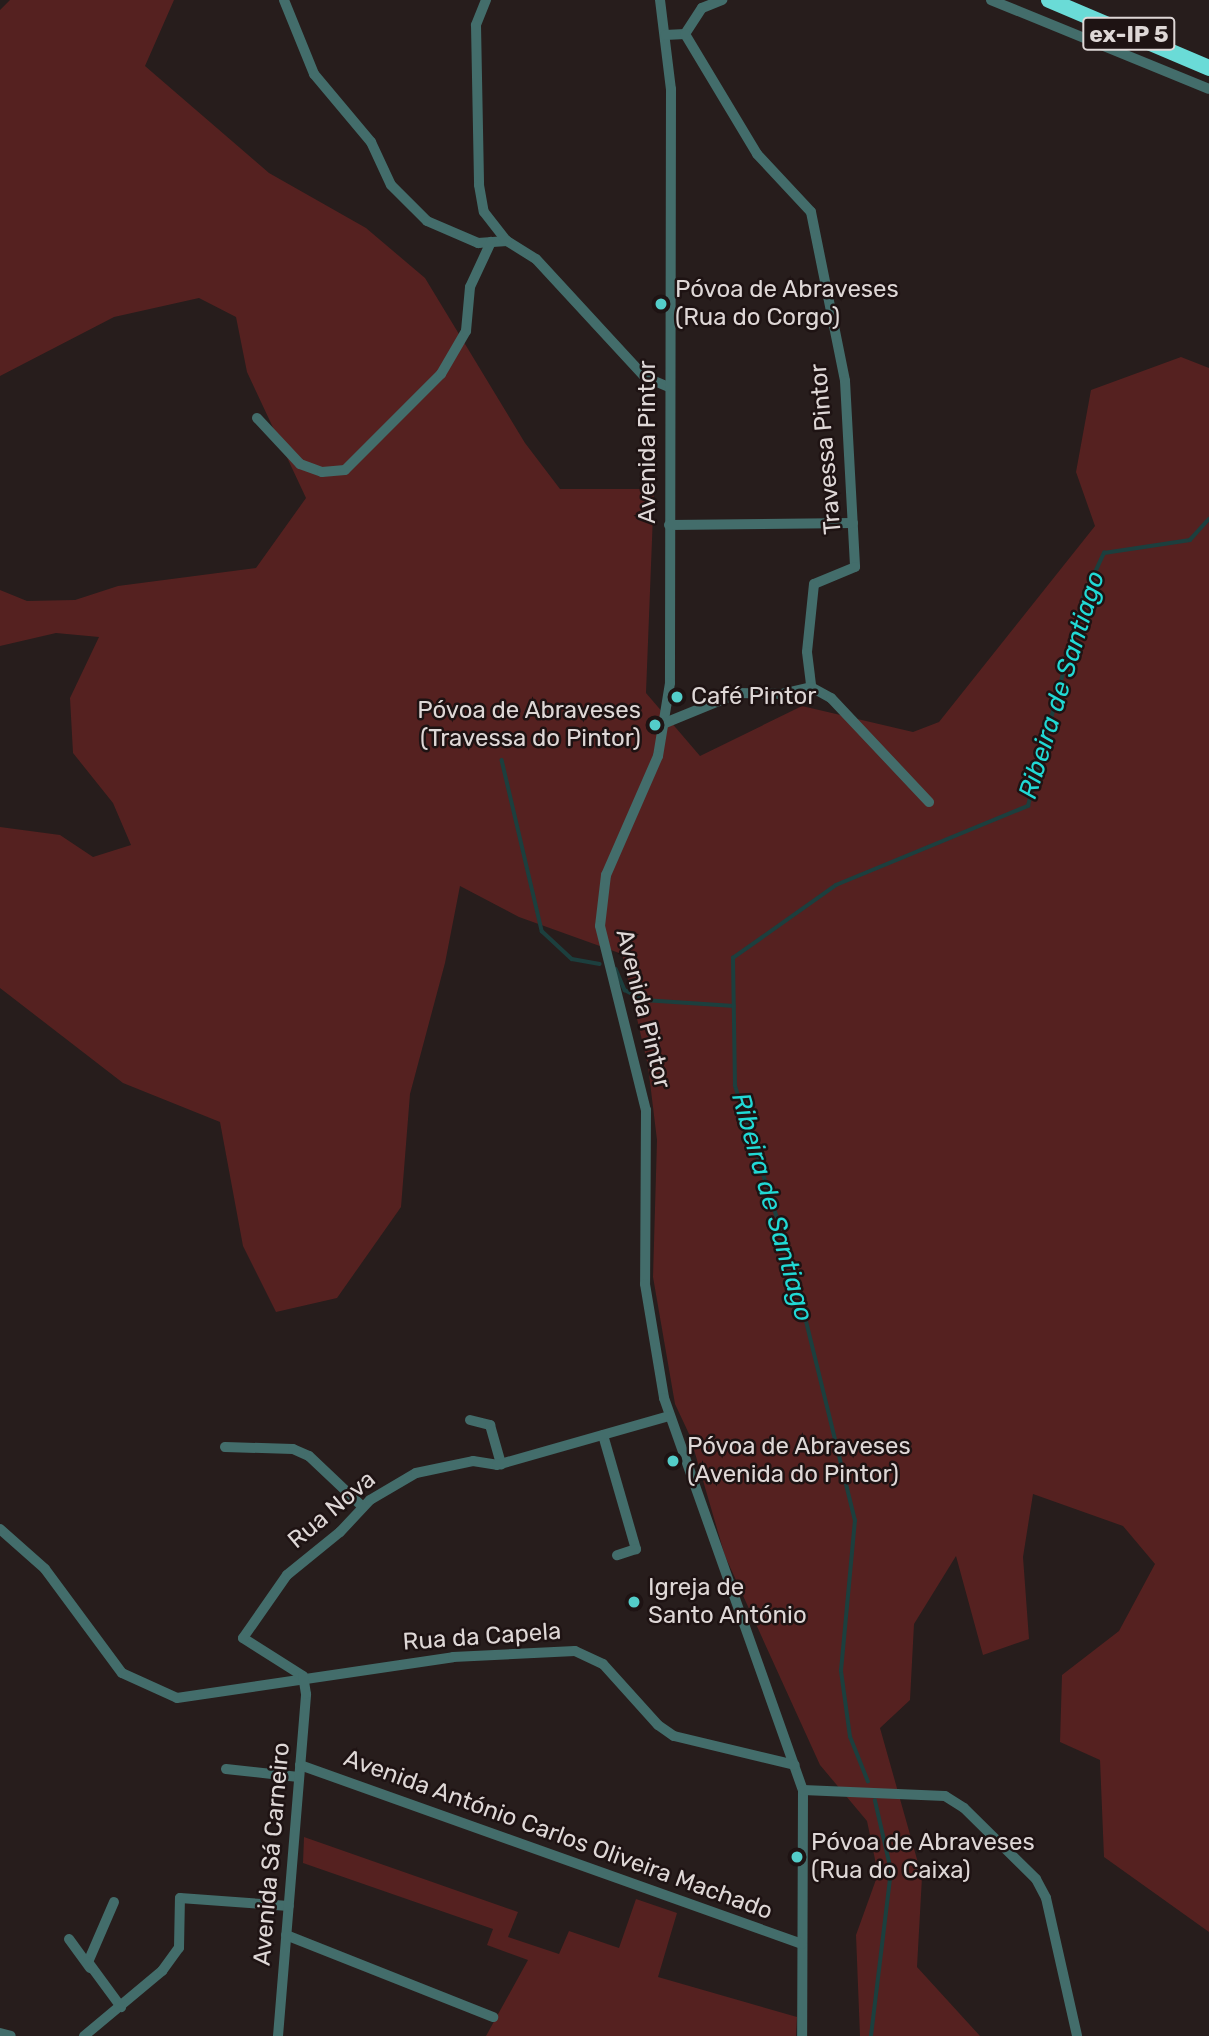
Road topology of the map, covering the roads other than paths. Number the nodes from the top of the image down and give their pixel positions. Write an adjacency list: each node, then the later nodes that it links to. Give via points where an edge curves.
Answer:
1 (284, 0): 12 (street, via 314,74 371,142 391,185 427,221 478,243)
2 (486, 0): 11 (street, via 476,25 479,185 484,212)
3 (660, 0): 8 (street, Avenida Pintor)
4 (722, 0): 7 (street, via 702,8)
5 (991, 0): 10 (street)
6 (1049, 0): 9 (highway, ex-IP 5)
7 (685, 34): 8 (street); 15 (street, Travessa Pintor, via 757,154 811,212 845,381)
8 (665, 35): 13 (street, Avenida Pintor, via 671,89)
9 (1209, 68)
10 (1209, 89)
11 (507, 241): 12 (street); 13 (street, via 536,259 645,377)
12 (491, 242): 14 (street, via 470,287 466,331 441,374 345,470 322,472 300,464)
13 (668, 387): 16 (street, Avenida Pintor)
14 (257, 418)
15 (853, 523): 16 (street); 17 (street, Travessa Pintor, via 855,567 814,584 807,652)
16 (669, 526): 18 (street, Avenida Pintor, via 670,683)
17 (811, 687): 18 (street, via 781,694 738,693); 19 (street, via 831,698)
18 (665, 723): 20 (street, Avenida Pintor, via 652,773 606,875 600,926 646,1110 645,1284)
19 (929, 802)
20 (669, 1416): 22 (street, Rua Nova); 29 (street, Avenida Pintor)
21 (470, 1420): 24 (street, via 490,1425)
22 (603, 1436): 24 (street, Rua Nova); 27 (street, via 636,1549)
23 (225, 1447): 25 (street, via 293,1449 309,1455)
24 (501, 1464): 25 (street, Rua Nova, via 473,1461 415,1473)
25 (363, 1507): 28 (street, Rua Nova, via 287,1575 243,1637)
26 (0, 1529): 28 (street, Rua da Capela, via 46,1569 122,1673 177,1698)
27 (617, 1555)
28 (303, 1676): 29 (street, Rua da Capela, via 453,1657 575,1651 603,1664 658,1725 674,1736); 31 (street, Avenida Sá Carneiro, via 306,1694)
29 (796, 1765): 32 (street, Avenida Pintor)
30 (226, 1769): 31 (street, Avenida António Carlos Oliveira Machado)
31 (300, 1771): 34 (street, Avenida Sá Carneiro); 37 (street, Avenida António Carlos Oliveira Machado)
32 (803, 1790): 37 (street, Avenida Pintor); 46 (street, via 945,1796 964,1808 1029,1872 1046,1898)
33 (114, 1902): 38 (street)
34 (289, 1906): 35 (street, Avenida Sá Carneiro); 39 (street, via 180,1898 178,1948 162,1971)
35 (286, 1935): 40 (street); 44 (street, Avenida Sá Carneiro)
36 (69, 1939): 38 (street)
37 (802, 1944): 45 (street, Avenida Pintor)
38 (90, 1968): 39 (street)
39 (121, 2007): 43 (street)
40 (493, 2017)
41 (0, 2033): 42 (street)
42 (11, 2036)
43 (84, 2036)
44 (278, 2036)
45 (802, 2036)
46 (1077, 2036)

